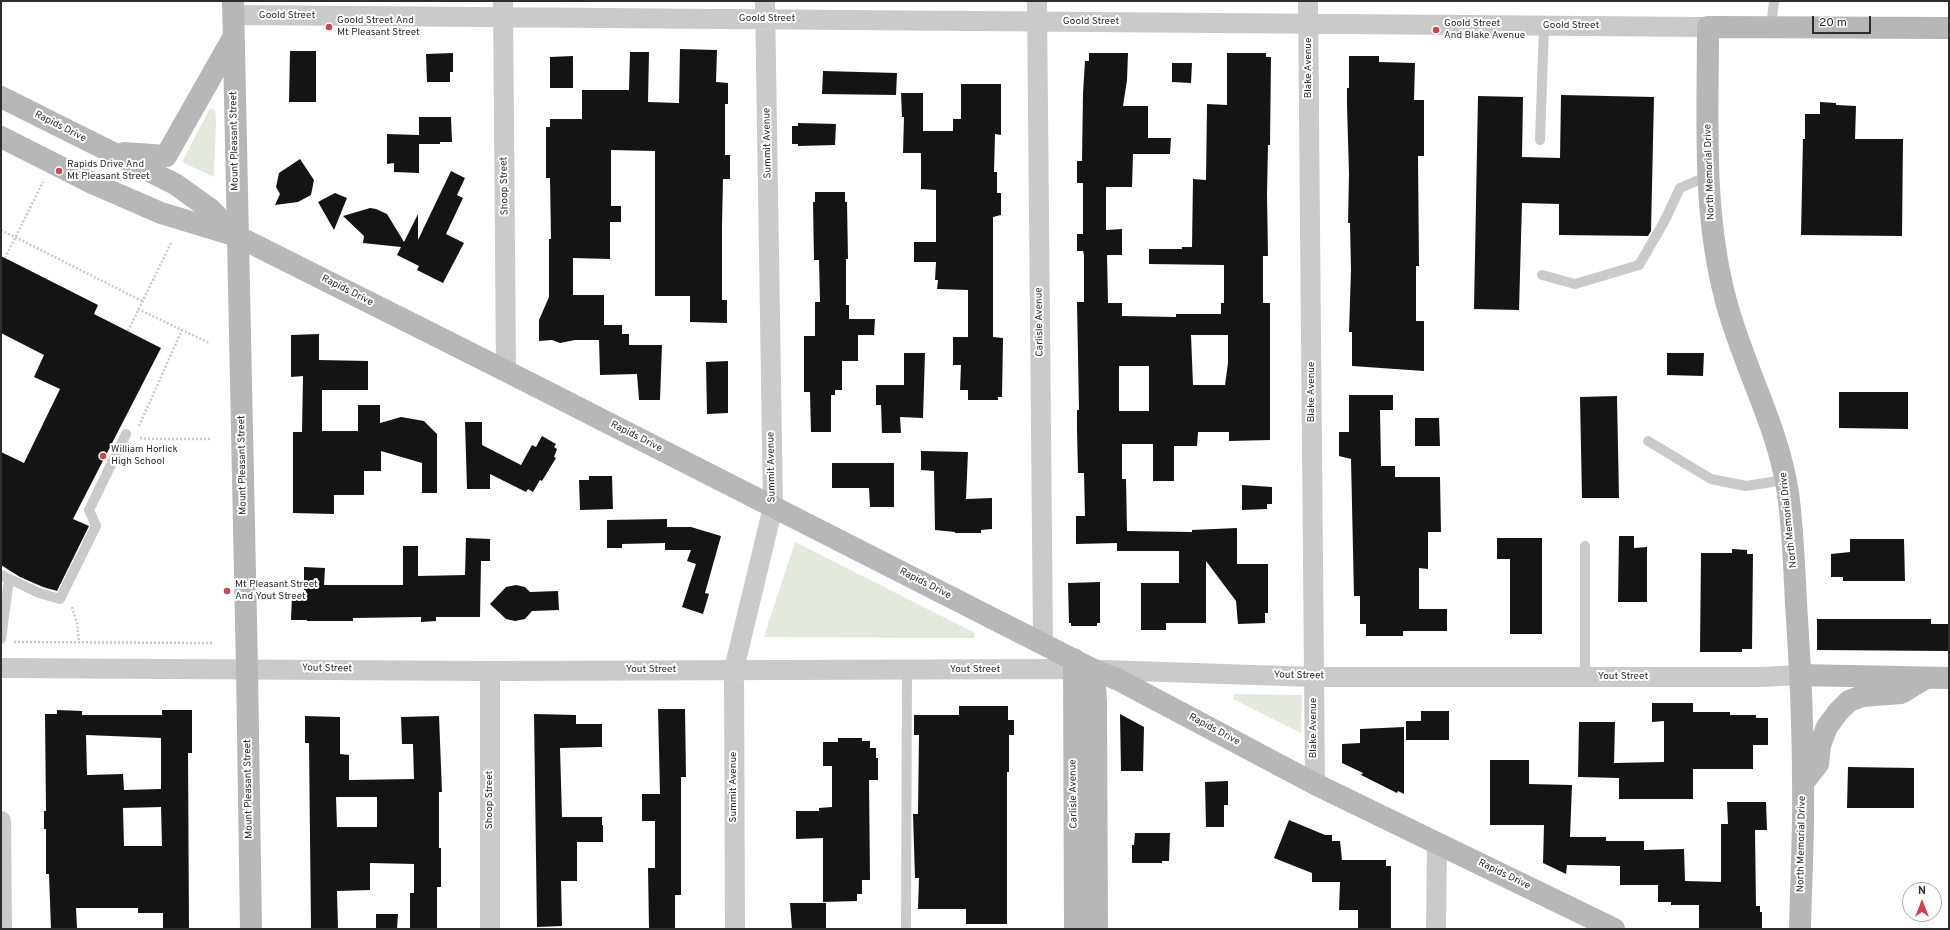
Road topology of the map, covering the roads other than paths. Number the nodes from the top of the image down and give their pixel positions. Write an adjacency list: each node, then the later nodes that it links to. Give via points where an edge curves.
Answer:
1 (1037, 1): 7 (street, Carlisle Avenue)
2 (1308, 1): 8 (street, Blake Avenue)
3 (1774, 1): 11 (lane)
4 (233, 8): 5 (street, Goold Street); 13 (street, Mount Pleasant Street)
5 (503, 9): 6 (street, Goold Street); 21 (street, Shoop Street)
6 (766, 10): 7 (street, Goold Street); 25 (street, Summit Avenue)
7 (1037, 22): 8 (street, Goold Street); 29 (street, Carlisle Avenue)
8 (1308, 24): 9 (street, Goold Street); 37 (street, Blake Avenue)
9 (1544, 26): 10 (street, Goold Street); 16 (lane)
10 (1708, 27): 11 (street, Goold Street); 18 (street, North Memorial Drive)
11 (1771, 27): 12 (street, Goold Street)
12 (1949, 28)
13 (234, 37): 17 (street, via 166,156 142,156); 19 (street, Mount Pleasant Street)
14 (1, 96): 17 (street, Rapids Drive)
15 (1, 137): 19 (street, Rapids Drive, via 92,183 160,213)
16 (1540, 140)
17 (108, 151): 19 (street, Rapids Drive, via 175,184 210,209)
18 (1708, 176): 20 (lane, via 1680,188 1639,265 1575,284); 24 (street, North Memorial Drive, via 1715,253 1726,301 1746,364 1773,431)
19 (237, 236): 21 (street, Rapids Drive); 32 (street, Mount Pleasant Street)
20 (1542, 275)
21 (506, 371): 25 (street, Rapids Drive)
22 (130, 435): 27 (lane, via 89,510 96,526 60,599 39,593)
23 (1648, 442): 24 (lane, via 1712,479 1746,486)
24 (1786, 480): 36 (street, North Memorial Drive)
25 (773, 507): 29 (street, Rapids Drive); 33 (street, Summit Avenue)
26 (1585, 546): 38 (lane)
27 (5, 577): 28 (lane)
28 (5, 641)
29 (1043, 644): 30 (street, Rapids Drive)
30 (1080, 666): 35 (street, Yout Street); 37 (street, Yout Street); 42 (street, Rapids Drive, via 1119,680); 50 (street, Carlisle Avenue); 51 (street, via 1096,702)
31 (1, 668): 32 (street, Yout Street)
32 (247, 668): 34 (street, Yout Street); 46 (street, Mount Pleasant Street)
33 (734, 669): 34 (street, Yout Street); 35 (street, Yout Street); 48 (street, Summit Avenue)
34 (490, 671): 47 (street, Shoop Street)
35 (907, 671): 49 (lane)
36 (1800, 675): 38 (street, Yout Street); 39 (street, Yout Street); 41 (street, North Memorial Drive)
37 (1314, 677): 38 (street, Yout Street); 42 (street, Blake Avenue)
38 (1585, 677)
39 (1926, 678): 40 (street, Yout Street); 41 (street, via 1901,693 1862,696 1849,701 1827,727 1820,745 1818,764)
40 (1949, 678)
41 (1803, 783): 54 (street, North Memorial Drive)
42 (1315, 784): 44 (street, Rapids Drive)
43 (1, 821): 45 (street)
44 (1436, 843): 52 (street); 53 (street, Rapids Drive)
45 (2, 929)
46 (251, 929)
47 (490, 929)
48 (735, 929)
49 (906, 929)
50 (1075, 929)
51 (1097, 929)
52 (1436, 929)
53 (1614, 929)
54 (1800, 929)

